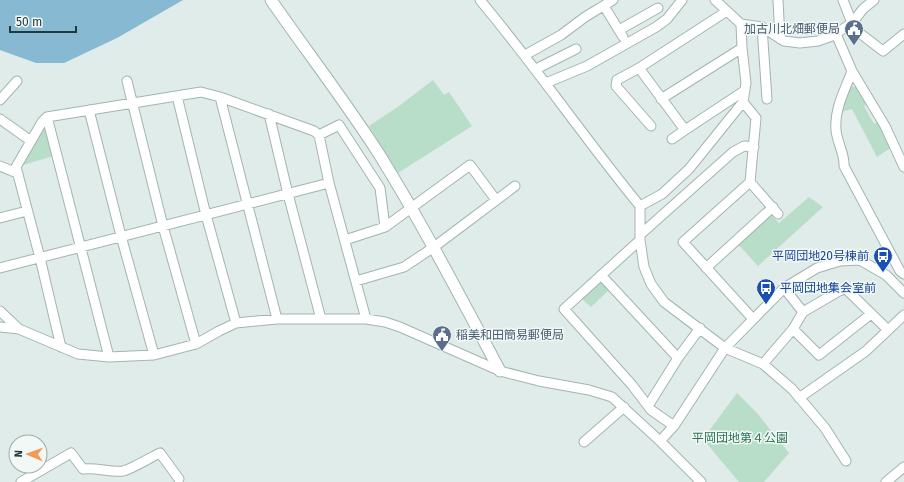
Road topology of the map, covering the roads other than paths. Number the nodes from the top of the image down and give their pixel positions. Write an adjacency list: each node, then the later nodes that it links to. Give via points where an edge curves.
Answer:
1 (271, 0): 55 (street, via 378,152)
2 (480, 0): 20 (street)
3 (613, 0): 9 (street)
4 (682, 0): 26 (street, via 667,19 656,27 587,66)
5 (715, 0): 11 (street)
6 (778, 0): 17 (street)
7 (844, 0): 12 (street)
8 (874, 0): 12 (street)
9 (604, 6): 10 (street, via 621,34); 20 (street)
10 (658, 8)
11 (727, 11): 13 (street); 21 (street)
12 (852, 23): 15 (street); 16 (street, via 857,31 884,51)
13 (741, 24): 14 (street); 18 (street)
14 (762, 28): 17 (street); 31 (street)
15 (836, 34): 17 (street, via 818,41 800,43 784,42); 23 (street)
16 (904, 34)
17 (780, 39)
18 (742, 48): 27 (street, via 746,74); 30 (street)
19 (576, 49): 22 (street)
20 (525, 55): 22 (street)
21 (639, 68): 30 (street); 39 (street, via 617,80 616,86)
22 (536, 70): 26 (street)
23 (852, 71): 46 (street, via 885,126); 69 (street, via 839,102 837,115 836,129 844,166 900,271)
24 (17, 81): 32 (street)
25 (127, 81): 33 (street)
26 (546, 82): 54 (street)
27 (744, 91): 34 (street); 40 (street)
28 (177, 96): 29 (street, via 201,92); 33 (street); 57 (street)
29 (220, 97): 36 (street); 53 (street)
30 (661, 99): 40 (street)
31 (767, 99)
32 (0, 100)
33 (132, 102): 35 (street); 59 (street)
34 (743, 102): 44 (street, via 756,118); 54 (street, via 689,169 662,194)
35 (89, 110): 37 (street); 61 (street)
36 (269, 114): 41 (street); 51 (street)
37 (46, 117): 43 (street); 65 (street)
38 (0, 119): 43 (street)
39 (651, 126)
40 (685, 130): 42 (street)
41 (319, 135): 49 (street); 60 (street, via 339,125 380,188)
42 (672, 139)
43 (31, 141): 47 (street, via 16,167)
44 (754, 147): 48 (street); 62 (street, via 744,146 733,152)
45 (0, 166): 47 (street)
46 (904, 167)
47 (17, 173): 56 (street)
48 (750, 182): 68 (street, via 683,242); 68 (street, via 775,211)
49 (329, 183): 51 (street); 63 (street)
50 (515, 186): 52 (street)
51 (288, 194): 53 (street); 80 (street)
52 (496, 200): 55 (street, via 470,165); 64 (street)
53 (247, 204): 57 (street); 79 (street)
54 (640, 206): 62 (street)
55 (412, 208): 60 (street); 64 (street)
56 (27, 211): 58 (street); 66 (street)
57 (206, 215): 59 (street); 83 (street)
58 (0, 218)
59 (163, 226): 61 (street); 89 (street)
60 (385, 227): 63 (street)
61 (121, 236): 65 (street); 92 (street)
62 (640, 237): 70 (street); 85 (street, via 644,267 651,284 664,302)
63 (345, 240): 71 (street)
64 (434, 246): 71 (street, via 404,267); 96 (street)
65 (81, 247): 66 (street); 93 (street)
66 (40, 258): 67 (street); 90 (street)
67 (0, 268)
68 (706, 268): 82 (street)
69 (904, 274)
70 (601, 275): 94 (street); 98 (street, via 564,309)
71 (356, 281): 81 (street)
72 (900, 283): 73 (street, via 860,260 840,261 816,268); 74 (street)
73 (784, 288): 76 (street); 82 (street)
74 (904, 293)
75 (0, 311): 86 (street)
76 (803, 312): 77 (street, via 846,289); 87 (street)
77 (871, 314): 87 (street, via 819,355); 88 (street)
78 (904, 314): 88 (street)
79 (277, 319): 80 (street); 83 (street)
80 (321, 319): 81 (street)
81 (366, 319): 96 (street, via 400,327)
82 (753, 319): 91 (street)
83 (236, 323): 89 (street)
84 (0, 327): 86 (street)
85 (700, 328): 91 (street); 94 (street)
86 (19, 329): 90 (street)
87 (792, 329): 95 (street)
88 (888, 330): 97 (street, via 866,351)
89 (196, 344): 92 (street)
90 (61, 347): 93 (street, via 78,354)
91 (724, 348): 95 (street); 100 (street)
92 (154, 356): 93 (street)
93 (110, 357)
94 (678, 358): 98 (street)
95 (763, 364): 97 (street, via 792,388)
96 (500, 371): 99 (street, via 612,396)
97 (799, 398): 103 (street, via 825,428)
98 (648, 406): 100 (street)
99 (624, 407): 101 (street); 102 (street, via 591,430)
100 (674, 426): 101 (street)
101 (660, 441): 107 (street)
102 (584, 442)
103 (846, 461)
104 (904, 468): 108 (street)
105 (179, 478): 106 (street, via 160,453 125,471 91,468 83,470 72,453)
106 (21, 482)
107 (700, 482)
108 (886, 482)

